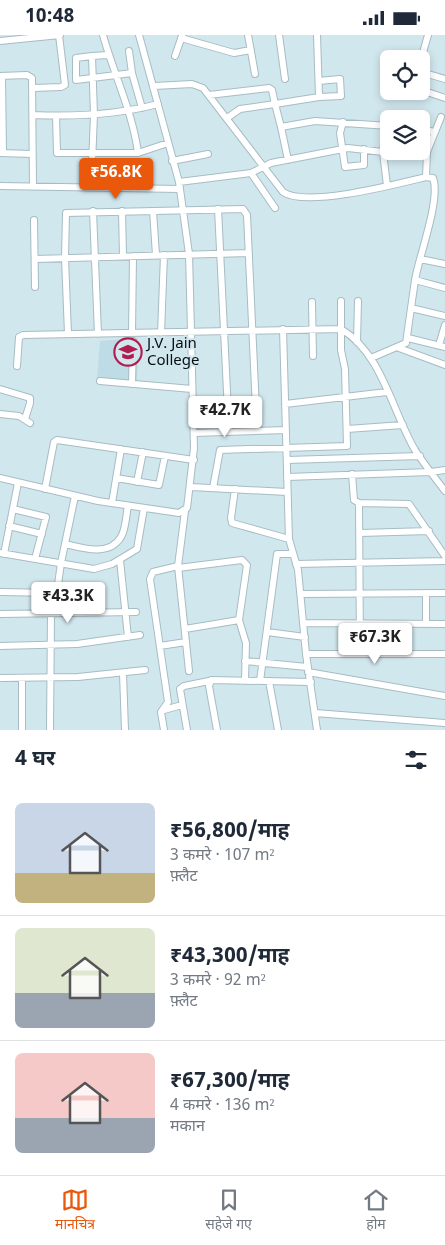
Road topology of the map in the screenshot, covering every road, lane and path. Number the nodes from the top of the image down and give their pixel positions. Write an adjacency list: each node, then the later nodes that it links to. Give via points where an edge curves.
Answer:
1 (59, 35): 8 (street); 27 (street, via 65,85)
2 (103, 35): 14 (street)
3 (139, 35): 26 (street)
4 (248, 35): 11 (street)
5 (279, 35): 23 (street)
6 (317, 35): 25 (street)
7 (428, 35): 12 (street)
8 (25, 36): 10 (street)
9 (181, 37): 11 (street, via 234,53); 16 (street)
10 (0, 41)
11 (251, 50): 18 (street)
12 (424, 50)
13 (129, 51): 17 (street)
14 (108, 55): 15 (street); 21 (street)
15 (92, 56): 22 (street); 22 (street, via 76,58 76,79)
16 (175, 56)
17 (132, 73): 21 (street); 34 (street)
18 (255, 74)
19 (430, 75): 24 (street)
20 (1, 76): 27 (street, via 31,76); 51 (street)
21 (116, 77): 22 (street); 35 (street)
22 (93, 79): 37 (street)
23 (285, 79)
24 (445, 79)
25 (319, 81): 30 (street); 30 (street, via 340,79 342,94)
26 (154, 86): 29 (street, via 197,85); 32 (street)
27 (33, 88): 36 (street)
28 (430, 93): 31 (street)
29 (210, 95): 33 (street, via 269,88); 40 (street)
30 (319, 97): 33 (street)
31 (445, 98)
32 (158, 104): 34 (street); 46 (street)
33 (275, 104): 40 (street, via 240,109); 43 (street)
34 (142, 108): 35 (street)
35 (128, 112): 37 (street); 53 (street)
36 (33, 115): 38 (street); 55 (street)
37 (94, 115): 38 (street); 52 (street)
38 (56, 116): 52 (street, via 56,152)
39 (441, 117): 45 (street)
40 (227, 118): 60 (street)
41 (342, 122): 42 (street); 43 (street, via 315,121); 48 (street)
42 (380, 125)
43 (281, 127): 56 (street)
44 (430, 131): 45 (street)
45 (434, 132): 47 (street)
46 (168, 143): 53 (street); 59 (street)
47 (430, 143)
48 (342, 149): 49 (street); 49 (street, via 347,168 364,165); 56 (street)
49 (364, 149): 50 (street)
50 (380, 152)
51 (2, 153): 55 (street)
52 (93, 153): 53 (street); 67 (street)
53 (138, 153)
54 (208, 153): 59 (street)
55 (32, 154): 66 (street)
56 (288, 160): 60 (street)
57 (384, 160): 65 (street)
58 (427, 160): 62 (street)
59 (172, 161): 64 (street)
60 (263, 166): 61 (street); 65 (street, via 282,192 296,198)
61 (251, 173): 64 (street); 68 (street)
62 (426, 177): 65 (street); 85 (street, via 433,178 435,191)
63 (0, 186): 66 (street)
64 (179, 186): 67 (street); 70 (street)
65 (387, 186)
66 (33, 187): 67 (street)
67 (91, 187)
68 (275, 208)
69 (218, 209): 70 (street); 75 (street); 76 (street, via 240,208 246,211)
70 (184, 210): 73 (street); 77 (street)
71 (94, 211): 72 (street); 82 (street); 83 (street, via 65,215)
72 (122, 211): 73 (street); 80 (street)
73 (153, 211): 78 (street)
74 (34, 220): 84 (street)
75 (219, 253): 76 (street); 77 (street); 99 (street)
76 (249, 253): 100 (street)
77 (189, 254): 79 (street); 101 (street)
78 (156, 255): 79 (street); 81 (street)
79 (164, 255): 103 (street)
80 (123, 256): 81 (street); 82 (street)
81 (133, 256): 102 (street)
82 (95, 257): 83 (street); 105 (street)
83 (65, 258): 84 (street); 104 (street)
84 (35, 259): 88 (street)
85 (420, 259): 86 (street); 87 (street)
86 (445, 264)
87 (414, 280): 89 (street); 93 (street)
88 (35, 287)
89 (445, 288)
90 (341, 301): 98 (street)
91 (358, 301): 108 (street)
92 (312, 302): 96 (street)
93 (411, 308): 94 (street); 106 (street)
94 (445, 316)
95 (445, 325): 109 (street)
96 (313, 328): 97 (street); 98 (street); 111 (street)
97 (283, 329): 100 (street); 121 (street)
98 (341, 329): 108 (street); 120 (street)
99 (224, 330): 100 (street); 101 (street); 127 (street)
100 (253, 330): 126 (street)
101 (192, 331): 103 (street); 118 (street)
102 (132, 333): 103 (street); 105 (street)
103 (160, 333)
104 (68, 334): 105 (street); 114 (street, via 21,336)
105 (98, 334)
106 (408, 338): 109 (street); 110 (street)
107 (133, 341): 116 (street)
108 (358, 342): 112 (street)
109 (442, 346)
110 (398, 348): 112 (street); 113 (street)
111 (313, 357)
112 (371, 358): 119 (street)
113 (445, 365)
114 (17, 366)
115 (100, 381): 116 (street)
116 (132, 384): 118 (street)
117 (0, 389): 122 (street, via 30,398 27,421)
118 (192, 389): 128 (street)
119 (387, 392): 120 (street); 123 (street)
120 (345, 397): 121 (street); 124 (street)
121 (285, 404): 125 (street)
122 (0, 414)
123 (403, 425): 124 (street); 133 (street)
124 (347, 429): 130 (street, via 346,447)
125 (286, 430): 126 (street); 130 (street)
126 (257, 431): 127 (street)
127 (229, 432): 128 (street)
128 (194, 433): 134 (street)
129 (121, 449): 131 (street); 141 (street); 146 (street, via 57,440)
130 (286, 449): 135 (street); 145 (street, via 220,449)
131 (143, 452): 132 (street); 142 (street)
132 (165, 456): 134 (street); 142 (street, via 158,485)
133 (420, 456): 135 (street); 137 (street)
134 (194, 460): 144 (street)
135 (287, 460): 139 (street)
136 (445, 470): 137 (street)
137 (431, 472): 138 (street); 148 (street)
138 (352, 475): 139 (street); 152 (street, via 354,500)
139 (287, 477): 149 (street)
140 (0, 478): 143 (street)
141 (116, 478): 142 (street); 151 (street)
142 (137, 482)
143 (18, 483): 146 (street); 155 (street)
144 (191, 487): 145 (street); 156 (street)
145 (213, 488): 147 (street)
146 (45, 489): 150 (street)
147 (235, 489): 149 (street); 161 (street, via 231,517 234,525)
148 (445, 491)
149 (287, 492): 161 (street)
150 (75, 496): 151 (street); 162 (street)
151 (112, 503): 153 (street)
152 (359, 503): 158 (street, via 406,503); 160 (street)
153 (128, 506): 154 (street); 162 (street, via 122,536 116,542 99,550)
154 (144, 508): 156 (street); 167 (street, via 137,549)
155 (13, 509): 157 (street); 159 (street, via 46,516)
156 (185, 511): 172 (street)
157 (9, 527): 159 (street); 163 (street)
158 (429, 531): 160 (street); 165 (street)
159 (42, 533): 166 (street)
160 (360, 533): 171 (street)
161 (289, 539): 164 (street)
162 (65, 544): 169 (street)
163 (1, 553): 166 (street)
164 (293, 554): 170 (street); 189 (street, via 277,554)
165 (445, 557)
166 (36, 559): 169 (street)
167 (120, 560): 169 (street, via 99,569); 179 (street)
168 (445, 561): 171 (street)
169 (61, 563): 174 (street)
170 (296, 563): 171 (street); 178 (street)
171 (360, 563): 175 (street)
172 (178, 567): 183 (street, via 245,561); 188 (street); 196 (street, via 150,575)
173 (0, 592): 174 (street)
174 (57, 593): 181 (street)
175 (361, 593): 176 (street); 178 (street); 185 (street)
176 (426, 593): 177 (street); 186 (street)
177 (445, 593)
178 (301, 594): 184 (street)
179 (125, 612): 180 (street); 181 (street); 191 (street)
180 (136, 612)
181 (52, 613): 182 (street); 194 (street)
182 (0, 614)
183 (239, 620): 188 (street); 200 (street, via 245,640)
184 (304, 623): 185 (street); 192 (street)
185 (360, 624): 186 (street); 198 (street)
186 (426, 624): 187 (street)
187 (445, 624)
188 (185, 629): 193 (street)
189 (267, 632): 192 (street); 201 (street)
190 (140, 635): 191 (street)
191 (128, 637): 194 (street)
192 (304, 637): 197 (street)
193 (186, 642): 196 (street); 204 (street)
194 (50, 645): 195 (street); 208 (street)
195 (0, 646)
196 (160, 646): 216 (street, via 168,702)
197 (306, 654): 198 (street); 203 (street)
198 (360, 654): 199 (street)
199 (445, 654)
200 (245, 661): 201 (street); 209 (street)
201 (263, 663): 203 (street); 211 (street)
202 (145, 670): 205 (street)
203 (308, 670): 213 (street); 214 (street)
204 (189, 671)
205 (123, 673): 208 (street); 221 (street)
206 (0, 678): 207 (street)
207 (22, 678): 208 (street); 219 (street)
208 (50, 678): 220 (street)
209 (244, 680): 210 (street); 211 (street)
210 (209, 681): 215 (street, via 182,687 179,691); 224 (street)
211 (260, 681): 212 (street)
212 (268, 681): 213 (street); 225 (street)
213 (311, 682): 217 (street)
214 (445, 696)
215 (182, 705): 216 (street); 223 (street)
216 (162, 710): 222 (street)
217 (315, 713): 218 (street); 226 (street)
218 (445, 723)
219 (22, 730)
220 (50, 730)
221 (125, 730)
222 (164, 730)
223 (187, 730)
224 (217, 730)
225 (278, 730)
226 (317, 730)

